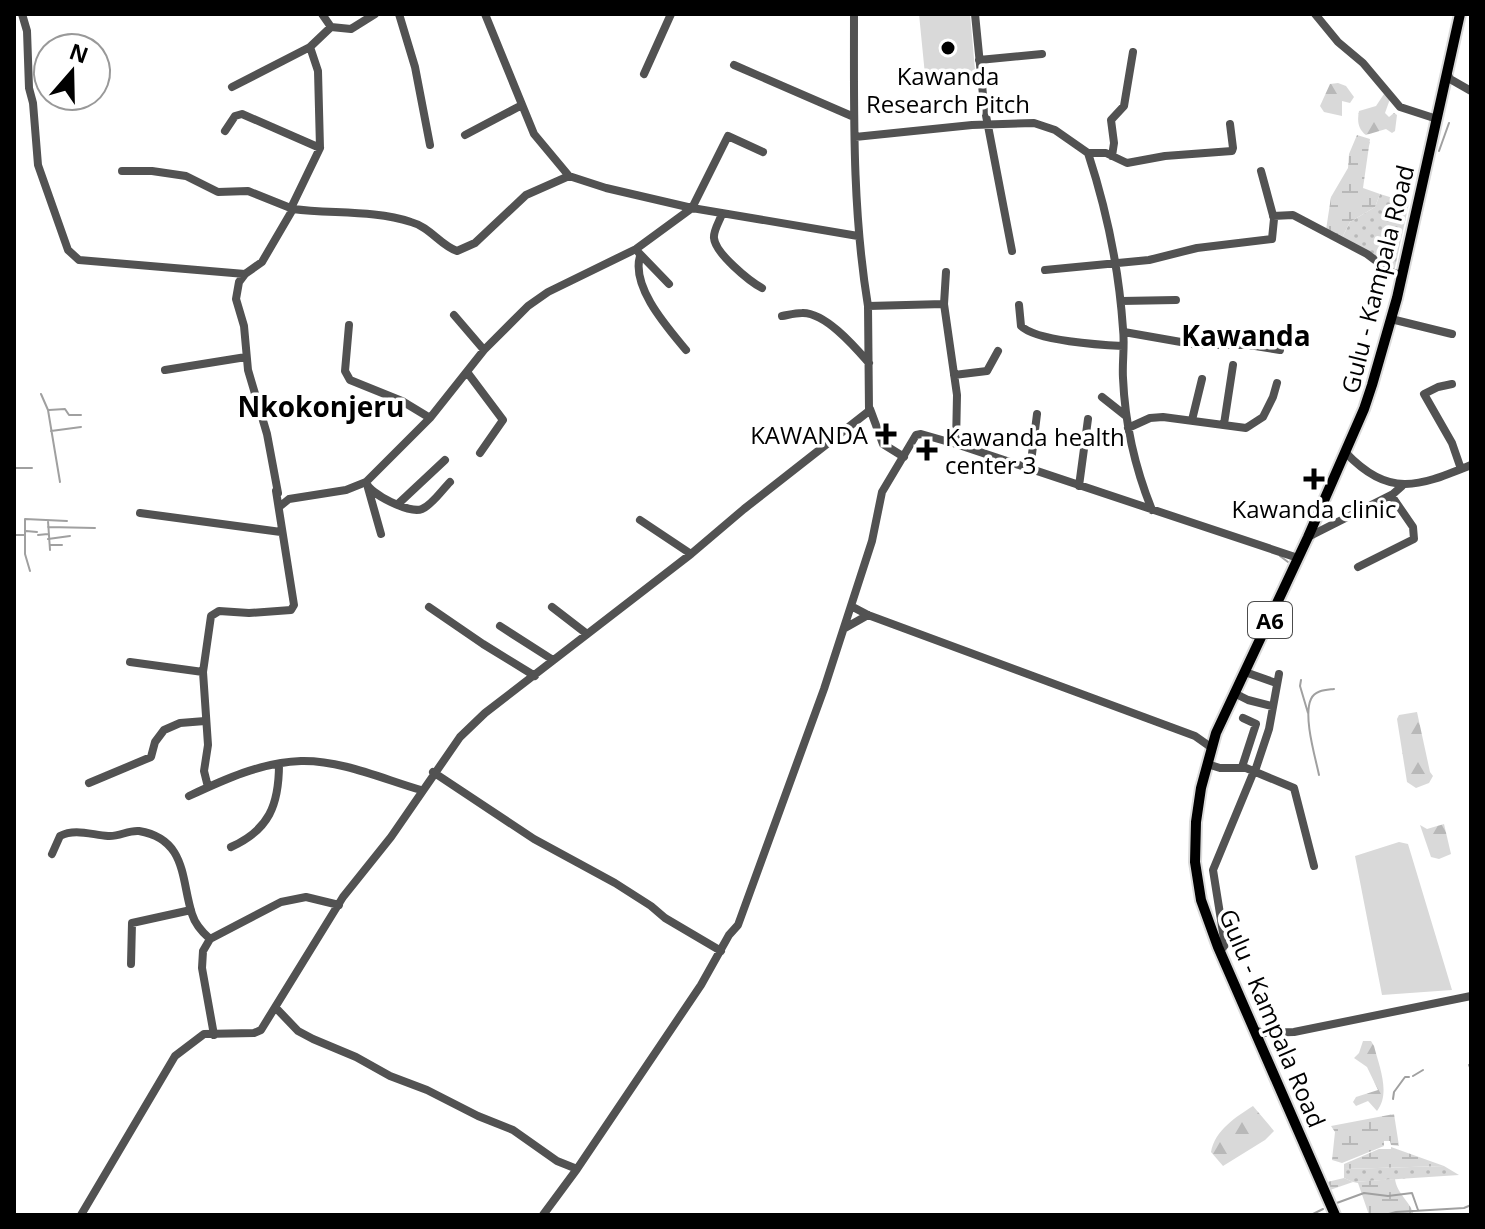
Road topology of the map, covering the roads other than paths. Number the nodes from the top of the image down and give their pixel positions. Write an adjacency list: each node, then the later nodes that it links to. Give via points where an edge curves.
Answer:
1 (22, 14): 49 (street, via 38,165 73,257)
2 (322, 14): 11 (street)
3 (375, 14): 11 (street, via 351,29)
4 (399, 14): 31 (street)
5 (485, 14): 21 (street)
6 (671, 14): 17 (street)
7 (854, 14): 23 (street)
8 (975, 14): 15 (street)
9 (1315, 14): 24 (street, via 1400,107)
10 (1460, 14): 18 (main road, Gulu - Kampala Road / A6)
11 (331, 27): 12 (street)
12 (310, 47): 19 (street); 32 (street, via 318,71)
13 (1133, 52): 35 (street, via 1124,106 1111,120)
14 (1042, 54): 15 (street)
15 (979, 60): 22 (street)
16 (734, 65): 23 (street)
17 (644, 74)
18 (1448, 75): 20 (street); 24 (main road, Gulu - Kampala Road / A6)
19 (232, 87)
20 (1471, 91)
21 (522, 105): 29 (street); 38 (street, via 534,134)
22 (984, 105): 25 (street); 27 (street)
23 (854, 117): 30 (street)
24 (1437, 119): 50 (main road, Gulu - Kampala Road / A6)
25 (989, 124): 27 (street); 34 (street, via 1044,125); 44 (street)
26 (1230, 124): 35 (street, via 1232,151 1127,163)
27 (972, 125): 30 (street)
28 (225, 131): 32 (street, via 242,114)
29 (465, 135)
30 (855, 137): 43 (street)
31 (430, 145)
32 (320, 148): 39 (street)
33 (763, 152): 40 (street, via 728,136)
34 (1088, 153): 35 (street); 46 (street)
35 (1112, 156)
36 (122, 171): 39 (street, via 186,176 218,192 248,191)
37 (1261, 171): 42 (street)
38 (569, 176): 39 (street, via 526,195 475,243 457,251 413,222); 40 (street)
39 (292, 208): 49 (street, via 262,262)
40 (692, 208): 41 (street); 45 (street)
41 (722, 214): 43 (street); 52 (street, via 714,241 740,275)
42 (1273, 216): 46 (street, via 1274,235 1268,240); 50 (street, via 1293,215)
43 (858, 236): 57 (street)
44 (1012, 251)
45 (638, 252): 51 (street); 65 (street, via 538,298); 66 (street, via 643,289)
46 (1116, 263): 47 (street); 54 (street)
47 (1045, 270)
48 (946, 272): 55 (street)
49 (245, 274): 69 (street, via 236,290)
50 (1402, 275): 60 (main road, Gulu - Kampala Road / A6)
51 (669, 284)
52 (762, 288)
53 (1176, 300): 54 (street)
54 (1121, 301): 62 (street)
55 (944, 304): 57 (street); 74 (street)
56 (1019, 305): 64 (street, via 1021,326 1031,334)
57 (868, 306): 70 (street)
58 (454, 315): 65 (street)
59 (782, 316): 70 (street, via 804,313 825,322)
60 (1391, 319): 63 (street); 88 (main road, Gulu - Kampala Road / A6)
61 (349, 325): 82 (street, via 345,371 350,380)
62 (1124, 332): 64 (street); 67 (street, via 1198,345)
63 (1452, 334)
64 (1123, 346): 81 (street)
65 (484, 350): 73 (street)
66 (686, 350)
67 (1280, 350)
68 (998, 351): 74 (street, via 987,371)
69 (246, 357): 72 (street); 99 (street)
70 (869, 363): 79 (street)
71 (1233, 365): 85 (street)
72 (165, 370)
73 (467, 372): 82 (street); 89 (street, via 503,420)
74 (954, 375): 87 (street)
75 (1202, 379): 84 (street)
76 (1277, 383): 85 (street, via 1257,423 1243,428)
77 (1452, 384): 93 (street, via 1424,394)
78 (1102, 397): 81 (street)
79 (870, 409): 90 (street, via 883,444); 110 (street)
80 (1037, 414): 94 (street)
81 (1127, 416): 86 (street)
82 (430, 418): 96 (street)
83 (1088, 419): 97 (street)
84 (1192, 420): 85 (street); 86 (street, via 1156,417)
85 (1224, 424)
86 (1128, 428): 104 (street)
87 (956, 444): 90 (street, via 919,434); 94 (street)
88 (1345, 452): 98 (street, via 1369,471); 109 (main road, Gulu - Kampala Road / A6)
89 (480, 453)
90 (904, 457): 113 (street, via 879,499 876,529)
91 (445, 460): 102 (street)
92 (1471, 465): 93 (street)
93 (1461, 469): 98 (street)
94 (1030, 470): 97 (street)
95 (450, 482): 102 (street, via 420,510)
96 (367, 485): 101 (street); 102 (street); 108 (street)
97 (1079, 486): 104 (street)
98 (1402, 486): 100 (street)
99 (276, 491): 101 (street); 103 (street)
100 (1391, 495): 109 (street); 112 (street, via 1413,527 1414,539)
101 (289, 499): 103 (street)
102 (398, 504)
103 (279, 507): 107 (street)
104 (1152, 510): 111 (street)
105 (140, 513): 107 (street)
106 (640, 520): 110 (street)
107 (281, 532): 122 (street, via 293,608 213,613)
108 (381, 534)
109 (1308, 537): 111 (main road, Gulu - Kampala Road / A6)
110 (691, 554): 119 (street)
111 (1298, 558): 123 (main road, Gulu - Kampala Road / A6)
112 (1358, 567)
113 (851, 606): 116 (street); 118 (street)
114 (429, 607): 124 (street)
115 (552, 607): 119 (street)
116 (868, 615): 118 (street); 130 (street)
117 (500, 626): 120 (street)
118 (843, 629): 147 (street, via 742,913)
119 (587, 634): 120 (street)
120 (553, 660): 124 (street)
121 (130, 662): 122 (street)
122 (203, 672): 128 (street)
123 (1245, 672): 125 (main road, Gulu - Kampala Road / A6); 126 (street, via 1278,679)
124 (535, 676): 136 (street, via 472,724)
125 (1234, 693): 126 (street); 129 (main road, Gulu - Kampala Road / A6)
126 (1272, 706): 135 (street)
127 (1243, 718): 134 (street, via 1256,724)
128 (205, 721): 137 (street, via 171,726 159,736 151,757); 138 (street)
129 (1216, 733): 130 (street); 131 (main road, Gulu - Kampala Road / A6)
130 (1195, 736): 131 (street)
131 (1212, 748): 133 (main road, Gulu - Kampala Road / A6)
132 (279, 764): 138 (street); 139 (street, via 323,763); 141 (street, via 277,798 270,814 253,836)
133 (1207, 764): 134 (street); 148 (main road, Gulu - Kampala Road / A6, via 1195,862 1201,900)
134 (1242, 767): 135 (street)
135 (1255, 771): 143 (street, via 1294,788); 148 (street, via 1213,870 1225,945)
136 (433, 772): 139 (street); 147 (street)
137 (89, 783)
138 (208, 787): 140 (street)
139 (421, 790): 144 (street)
140 (189, 796)
141 (231, 847)
142 (52, 854): 145 (street, via 67,833 148,834 170,848 180,863)
143 (1314, 866)
144 (339, 905): 146 (street, via 306,897 281,902); 151 (street)
145 (191, 910): 146 (street); 149 (street, via 132,923)
146 (210, 939): 153 (street, via 202,962)
147 (721, 951): 154 (street)
148 (1220, 951): 152 (main road, Gulu - Kampala Road / A6)
149 (131, 964)
150 (1471, 996): 152 (street, via 1294,1032)
151 (276, 1008): 153 (street, via 261,1030); 154 (street, via 298,1031 513,1130)
152 (1256, 1031): 157 (main road, Gulu - Kampala Road / A6)
153 (214, 1035): 155 (street, via 204,1034 172,1059)
154 (577, 1169): 156 (street)
155 (81, 1215)
156 (543, 1215)
157 (1335, 1215)

